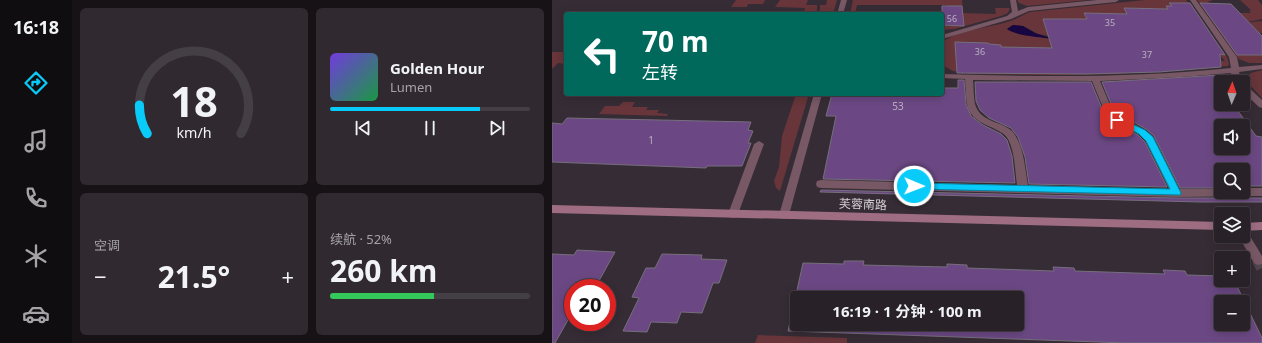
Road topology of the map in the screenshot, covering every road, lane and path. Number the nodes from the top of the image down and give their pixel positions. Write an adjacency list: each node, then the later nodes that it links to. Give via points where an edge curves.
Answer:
1 (844, 0): 6 (street)
2 (1116, 0): 5 (street)
3 (1193, 0): 12 (street, via 1233,57)
4 (1013, 1): 5 (street, via 1020,7); 7 (street, via 1014,14)
5 (1034, 8): 7 (street)
6 (841, 12)
7 (1005, 19): 8 (street)
8 (957, 31): 9 (street); 10 (street)
9 (944, 33)
10 (944, 36)
11 (1262, 67): 12 (street)
12 (1235, 70): 13 (street); 16 (street)
13 (1236, 75)
14 (944, 76): 15 (street)
15 (969, 77): 16 (street); 23 (street, via 974,114 1006,131 1013,139)
16 (1095, 78): 25 (street, via 1109,113 1150,139)
17 (1250, 94): 19 (street)
18 (817, 96): 28 (street)
19 (1262, 105)
20 (759, 144): 27 (street)
21 (1159, 144): 25 (street)
22 (822, 184): 23 (street)
23 (1023, 189): 25 (street)
24 (1262, 192): 25 (street)
25 (1180, 193)
26 (552, 209): 27 (street, 芙蓉南路)
27 (733, 214): 28 (street, 芙蓉南路)
28 (784, 215): 29 (street, 芙蓉南路)
29 (1214, 226)
30 (1262, 226): 31 (street)
31 (1250, 227)
32 (1248, 243): 33 (street)
33 (1258, 260)

